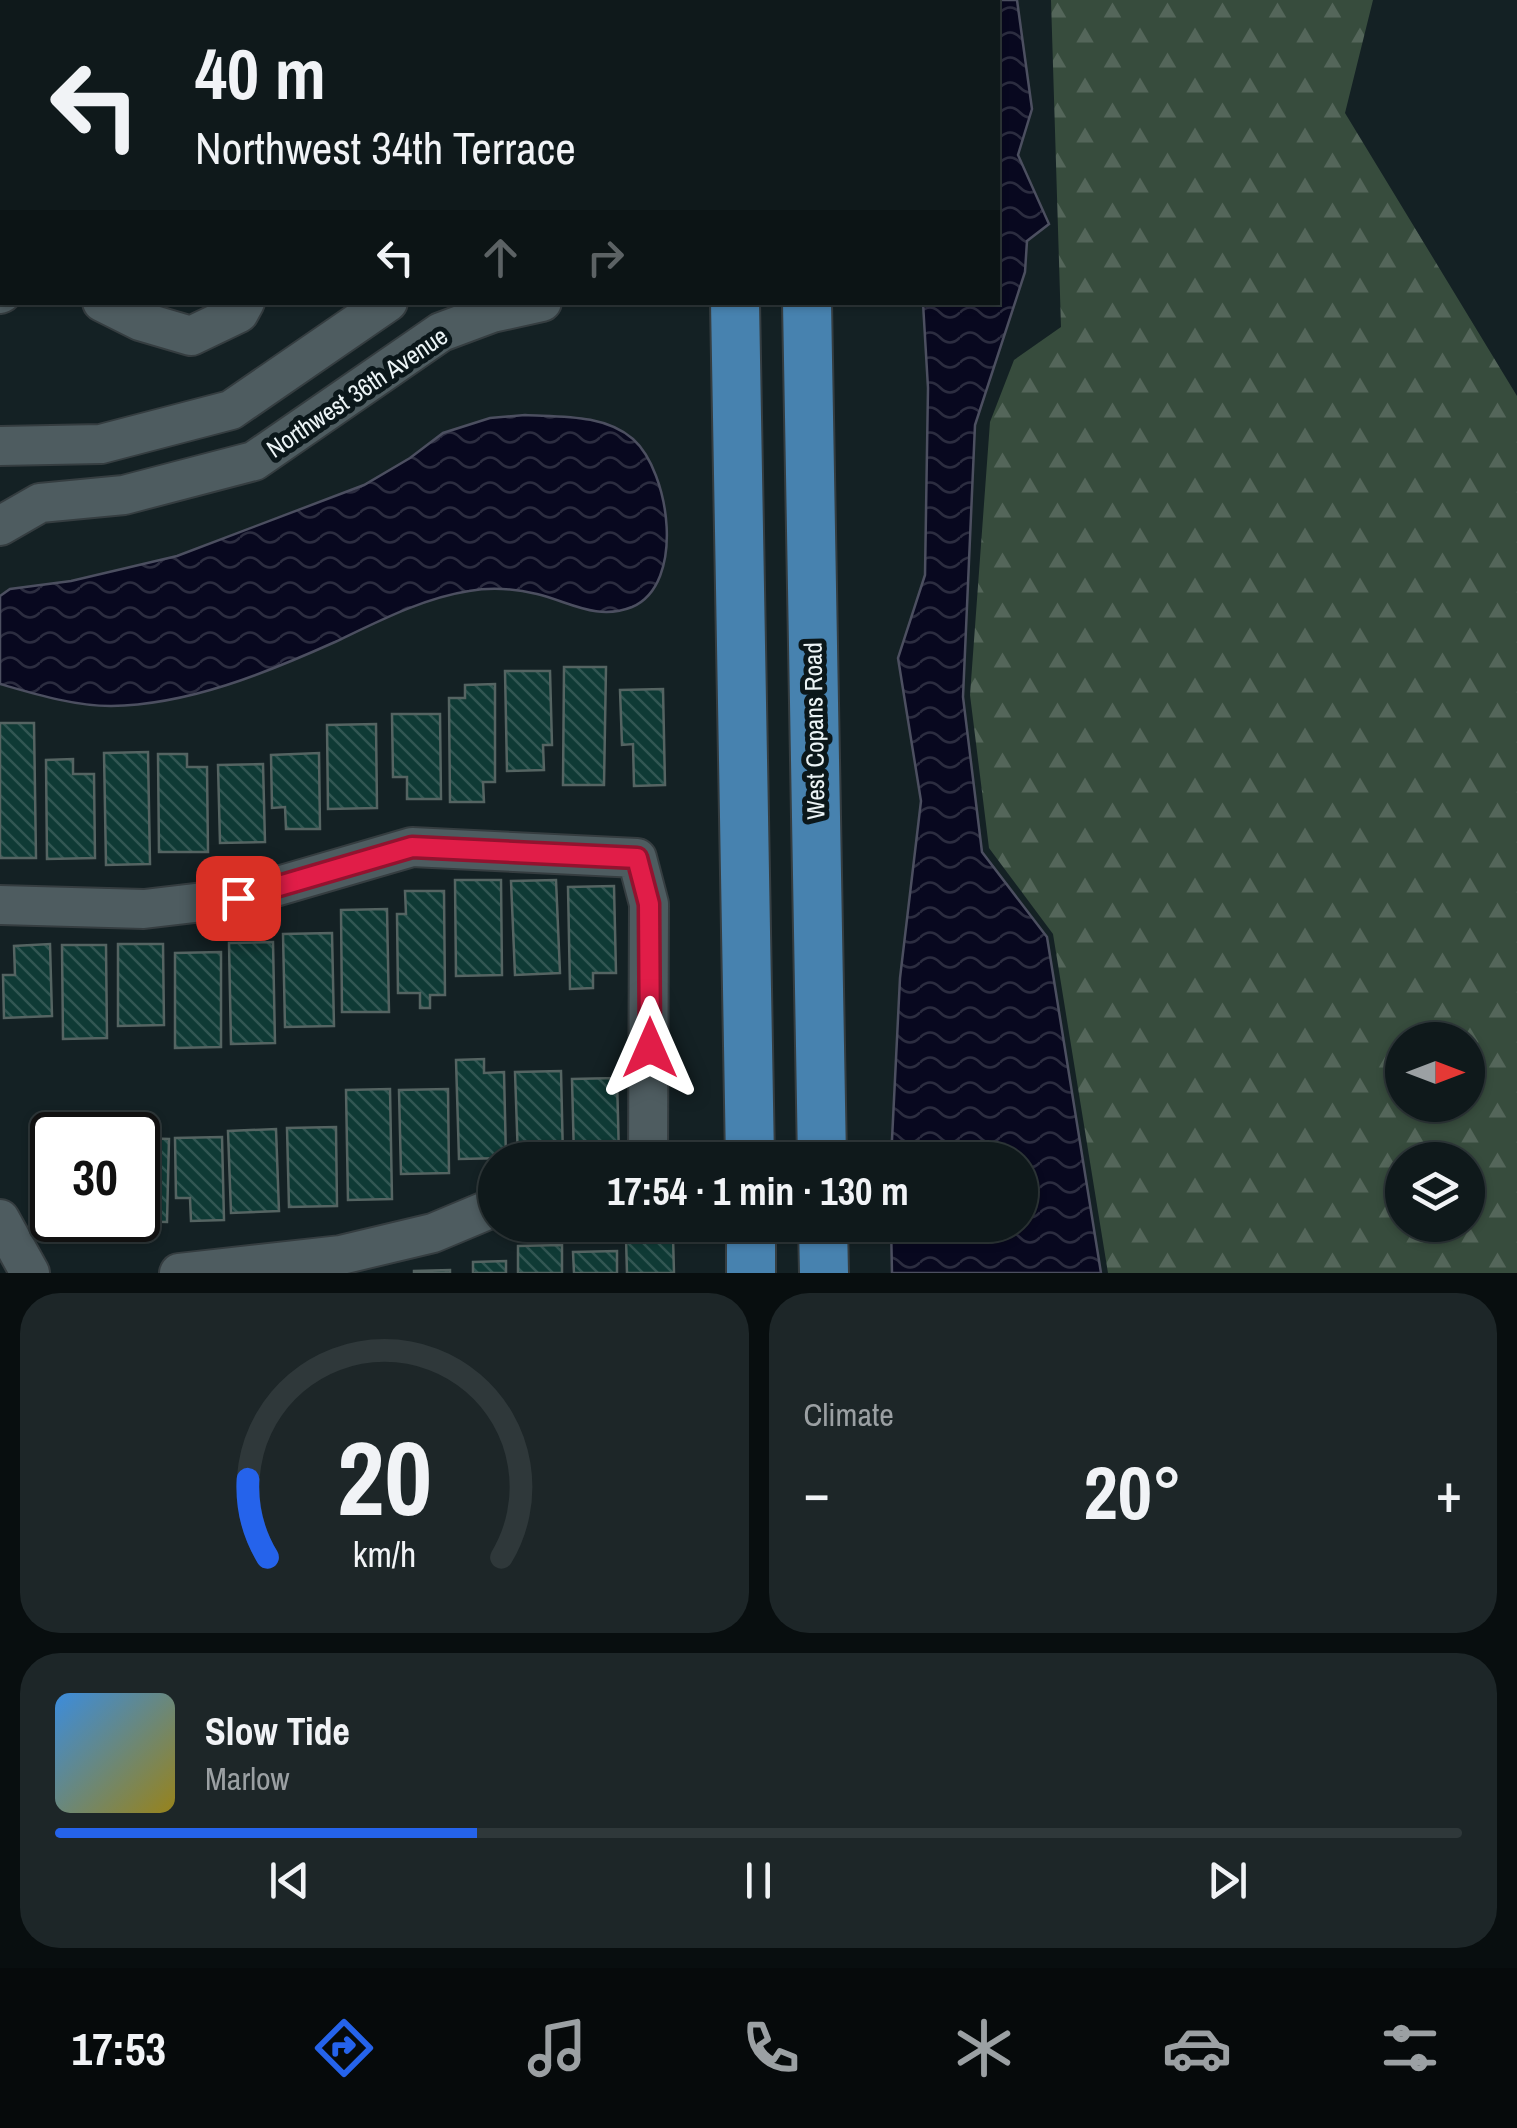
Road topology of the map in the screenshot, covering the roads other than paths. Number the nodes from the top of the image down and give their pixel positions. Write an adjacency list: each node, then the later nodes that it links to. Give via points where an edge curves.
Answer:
1 (108, 305): 2 (street, via 191,336)
2 (243, 305)
3 (384, 305): 8 (street, via 231,410)
4 (516, 305): 7 (street, Northwest 36th Avenue)
5 (735, 305): 14 (main road)
6 (807, 305): 15 (main road, West Copans Road)
7 (490, 308): 10 (street, Northwest 36th Avenue, via 440,332 254,461)
8 (174, 425): 9 (street, via 101,444); 10 (street)
9 (0, 446)
10 (182, 480): 11 (street, Northwest 36th Avenue, via 124,495 40,502)
11 (0, 526)
12 (0, 905): 13 (street, via 144,909 238,898 412,847 637,858 649,904)
13 (648, 1142)
14 (750, 1142)
15 (822, 1142)
16 (478, 1215): 21 (street, via 340,1255)
17 (0, 1219): 20 (street)
18 (751, 1242): 22 (main road)
19 (823, 1242): 23 (main road)
20 (30, 1273)
21 (178, 1273)
22 (752, 1273)
23 (824, 1273)

